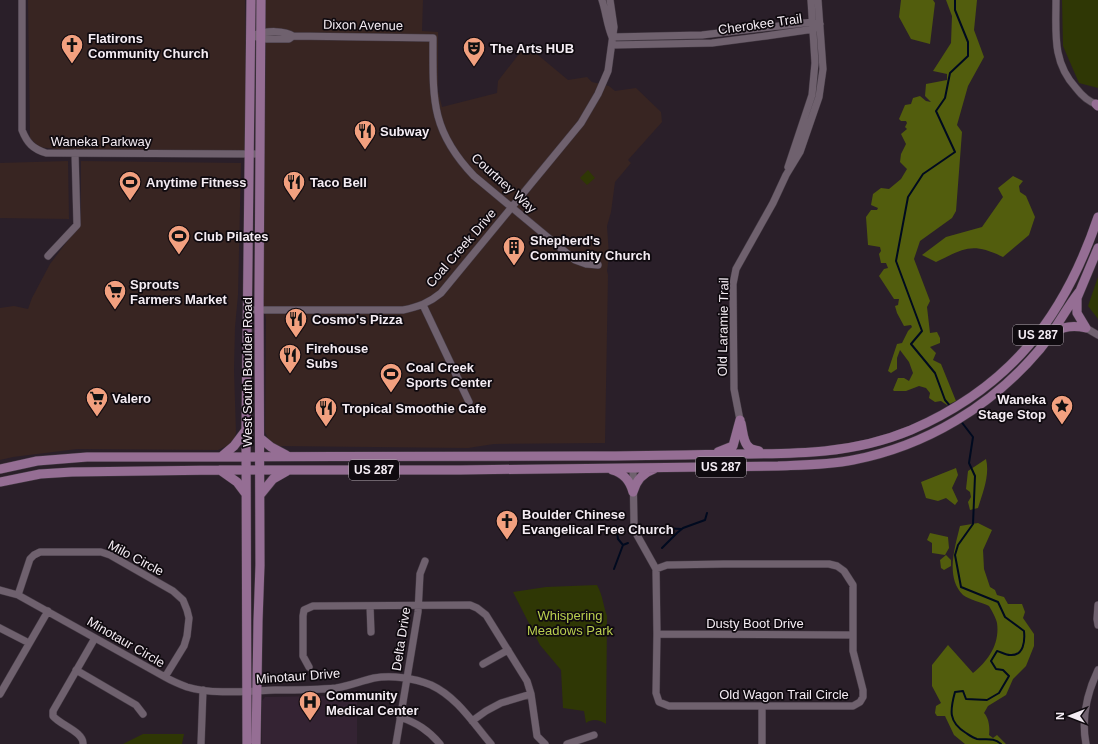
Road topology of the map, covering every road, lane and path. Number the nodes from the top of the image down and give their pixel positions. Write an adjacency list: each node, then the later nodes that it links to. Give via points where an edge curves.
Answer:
1 (22, 0): 16 (street, Waneka Parkway, via 22,130 25,139 31,146 46,153)
2 (251, 0): 11 (main road, West South Boulder Road)
3 (261, 0): 10 (main road, West South Boulder Road)
4 (602, 0): 12 (street)
5 (610, 0): 12 (street, via 614,22)
6 (811, 0): 9 (street, Old Laramie Trail)
7 (818, 0): 9 (street, Old Laramie Trail)
8 (1056, 0): 15 (street, via 1056,44 1061,64 1080,94)
9 (816, 25): 12 (street, Cherokee Trail, via 702,35); 14 (street, Cherokee Trail, via 773,35 712,43); 32 (street, Old Laramie Trail, via 823,69 819,97 800,152 734,276 734,389)
10 (261, 35): 11 (street, Dixon Avenue); 13 (street, Dixon Avenue, via 289,39 293,36); 18 (main road, West South Boulder Road)
11 (251, 36): 17 (main road, West South Boulder Road)
12 (612, 37): 14 (street, Coal Creek Drive)
13 (433, 38): 19 (street, Courtney Way, via 433,90 442,130 462,163)
14 (612, 45): 19 (street, Coal Creek Drive, via 608,71 581,122)
15 (1097, 105)
16 (75, 153): 17 (street, Waneka Parkway); 22 (street, via 77,225)
17 (249, 154): 18 (street, Waneka Parkway); 26 (main road, West South Boulder Road)
18 (260, 154): 27 (main road, West South Boulder Road)
19 (511, 208): 23 (street, Courtney Way, via 575,260); 25 (street, Coal Creek Drive, via 440,293)
20 (1098, 218): 35 (main road, US 287, via 1077,273 1042,330 1016,360 969,399 929,421 891,437 854,448)
21 (1098, 248): 24 (main road, US 287)
22 (48, 256)
23 (598, 265)
24 (1079, 292): 28 (main road, via 1077,313); 29 (main road, US 287)
25 (423, 305): 27 (street, Coal Creek Drive, via 404,310); 31 (street)
26 (247, 310): 27 (street, Coal Creek Drive); 33 (main road, West South Boulder Road)
27 (259, 310): 34 (main road, West South Boulder Road)
28 (1086, 328): 29 (main road, via 1066,327); 30 (street)
29 (1050, 336): 43 (main road, US 287, via 1013,377 974,409 936,433 882,452 836,462 778,466)
30 (1098, 336)
31 (469, 402)
32 (740, 420): 35 (main road, via 747,445); 37 (main road, via 733,446)
33 (246, 430): 40 (main road, via 234,446); 41 (main road, West South Boulder Road)
34 (260, 438): 38 (main road, West South Boulder Road); 39 (main road, via 271,447)
35 (769, 454): 37 (main road, US 287)
36 (653, 455): 37 (main road, US 287); 39 (main road, US 287); 42 (main road)
37 (707, 455)
38 (260, 456): 39 (main road, US 287); 41 (main road, US 287); 48 (main road, West South Boulder Road)
39 (290, 456)
40 (221, 457): 41 (main road, US 287); 44 (main road, US 287, via 81,457 37,461)
41 (246, 457): 47 (main road, West South Boulder Road)
42 (633, 468): 43 (main road, US 287); 45 (main road, US 287); 51 (street, Old Wagon Trail Circle)
43 (659, 468): 51 (main road, via 652,469 642,476)
44 (0, 469)
45 (608, 469): 49 (main road, US 287); 51 (main road, via 625,476)
46 (220, 470): 47 (main road, US 287); 50 (main road, US 287, via 52,472); 52 (main road, via 237,482)
47 (246, 470): 48 (main road, US 287); 52 (main road, West South Boulder Road)
48 (260, 470): 49 (main road, US 287); 53 (main road, West South Boulder Road)
49 (288, 470): 53 (main road, via 273,479)
50 (0, 482)
51 (633, 492): 55 (street, Old Wagon Trail Circle, via 637,535)
52 (246, 494): 77 (main road, West South Boulder Road)
53 (260, 495): 78 (main road, West South Boulder Road)
54 (425, 561): 58 (street, Delta Drive, via 420,574)
55 (656, 569): 65 (street, Old Wagon Trail Circle); 66 (street, Old Wagon Trail Circle, via 667,565 724,564 836,566 844,571 853,585)
56 (0, 590): 57 (street, Minotaur Circle)
57 (18, 595): 61 (street, Minotaur Circle); 74 (street, Milo Circle, via 30,559 40,552 96,551 110,555 183,600 189,623 187,636 184,646)
58 (419, 605): 60 (street); 69 (street, via 470,605 477,608 486,615); 75 (street, Delta Drive)
59 (1098, 605): 62 (street)
60 (370, 606): 64 (street); 71 (street, via 313,606 304,610 303,656)
61 (48, 611): 67 (street, Minotaur Circle); 68 (street)
62 (1098, 625)
63 (0, 628): 68 (street)
64 (371, 632)
65 (657, 634): 66 (street, Dusty Boot Drive); 81 (street, Old Wagon Trail Circle, via 656,693 659,702 669,706)
66 (853, 635): 81 (street, Old Wagon Trail Circle, via 854,657 863,690 863,697 857,704)
67 (95, 638): 72 (street); 74 (street, Minotaur Circle)
68 (29, 643): 79 (street)
69 (508, 650): 70 (street); 80 (street, via 527,681)
70 (483, 664)
71 (309, 668)
72 (76, 670): 82 (street, via 136,704); 86 (street, via 52,716 80,735)
73 (1098, 670): 96 (street, via 1089,689 1084,716)
74 (165, 677): 76 (street, Minotaur Circle)
75 (407, 679): 78 (street, Minotaur Drive, via 375,678 337,688); 83 (street, Delta Drive); 84 (street, Minotaur Drive, via 430,685 444,693 456,702)
76 (202, 690): 77 (street, Minotaur Circle); 87 (street)
77 (247, 691): 78 (street, Minotaur Drive); 88 (main road, West South Boulder Road)
78 (256, 691): 89 (main road, West South Boulder Road)
79 (0, 694)
80 (531, 694): 84 (street, via 501,703); 93 (street, via 537,736)
81 (762, 706): 95 (street)
82 (143, 714)
83 (400, 717): 90 (street, Delta Drive); 91 (street, via 423,726)
84 (472, 722): 92 (street, Minotaur Drive)
85 (594, 735): 94 (street)
86 (83, 744)
87 (201, 744)
88 (247, 744)
89 (256, 744)
90 (396, 744)
91 (440, 744)
92 (491, 744)
93 (545, 744)
94 (567, 744)
95 (762, 744)
96 (1086, 744)

